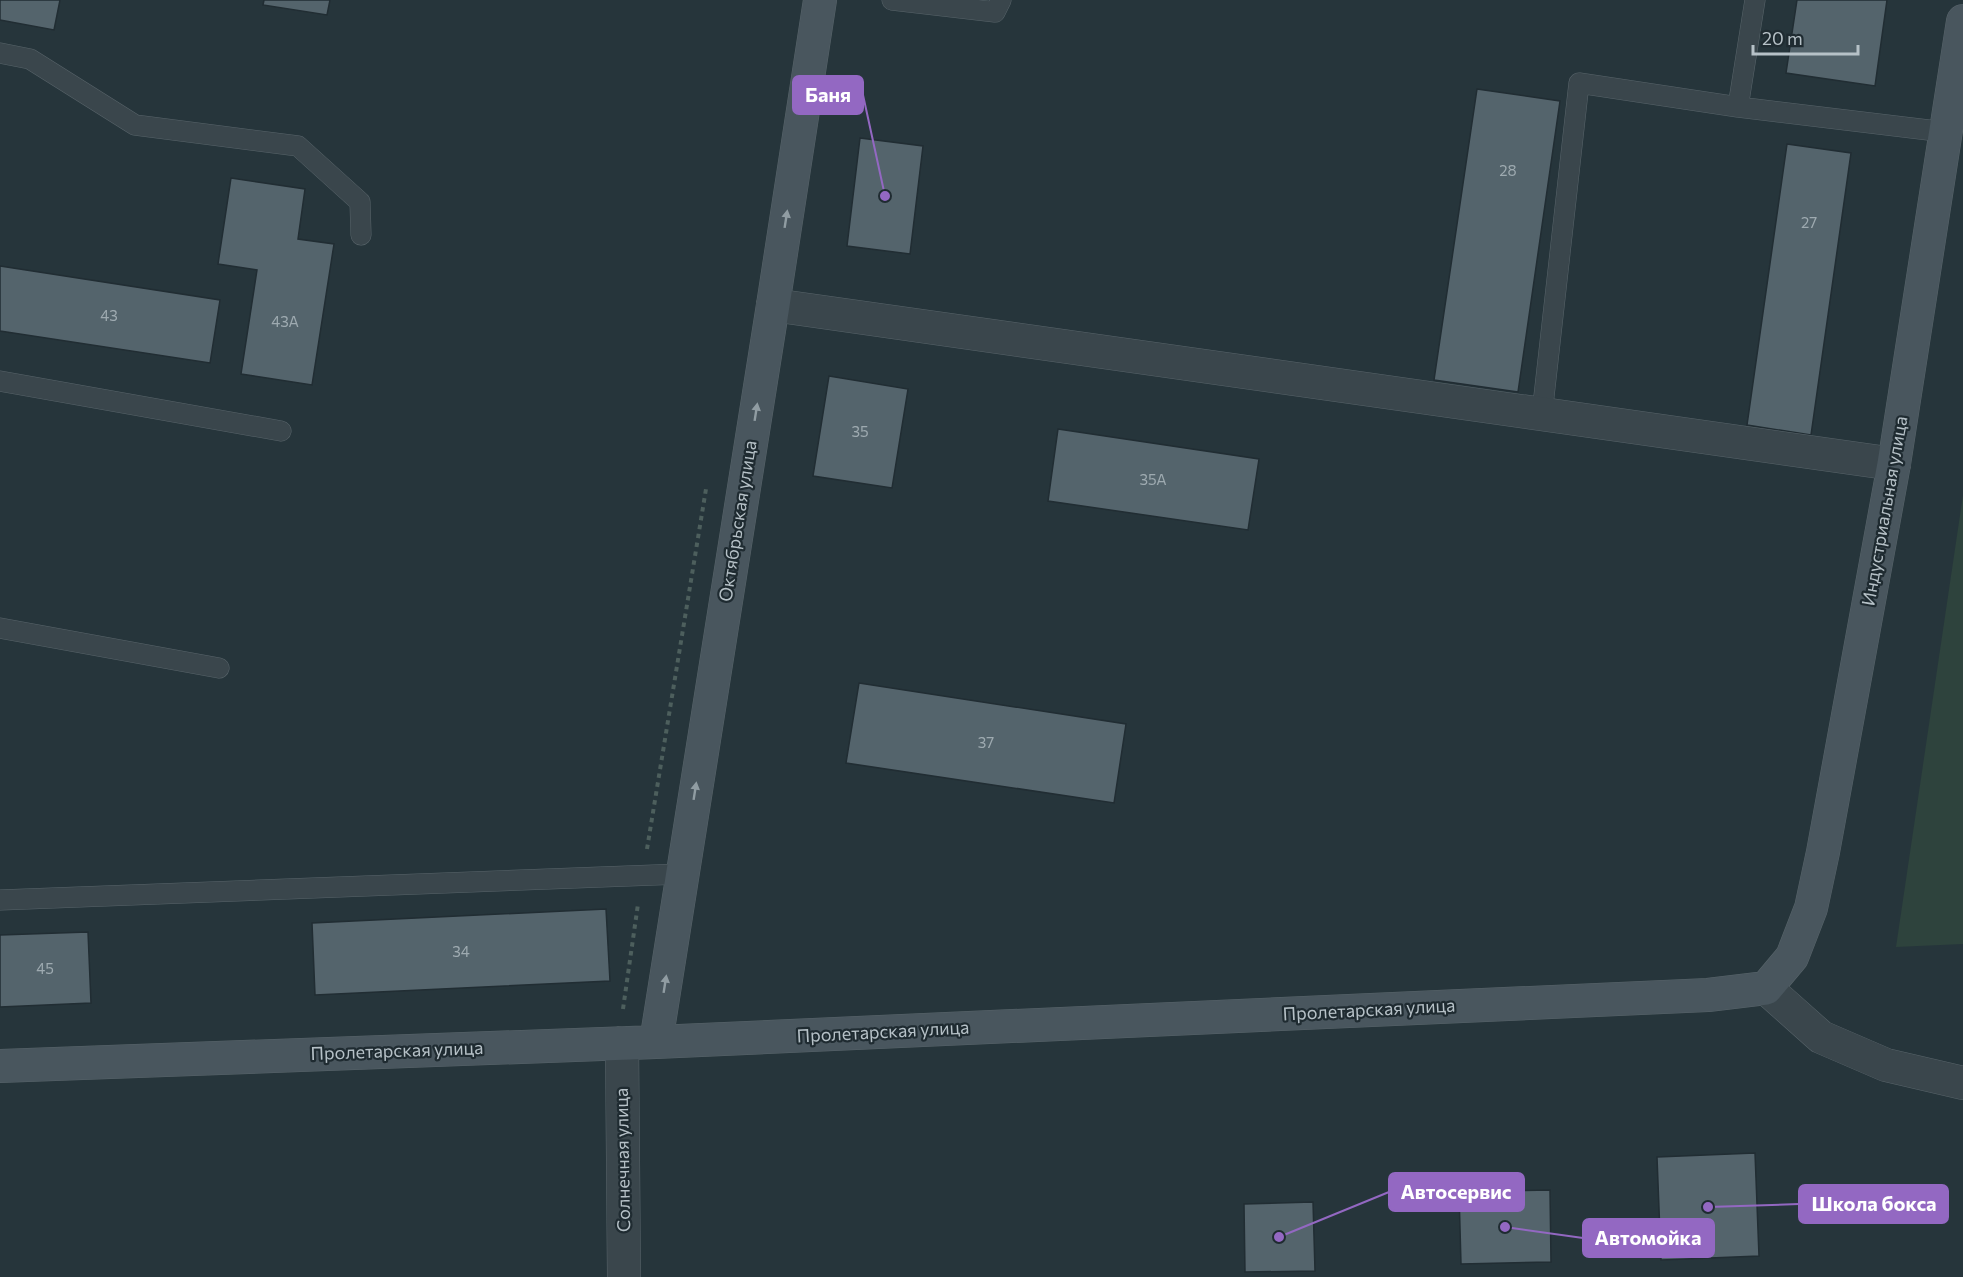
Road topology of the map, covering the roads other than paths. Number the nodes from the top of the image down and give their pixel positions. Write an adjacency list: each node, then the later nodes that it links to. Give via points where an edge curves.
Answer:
1 (820, 0): 10 (main road, Октябрьская улица, one-way to 1)
2 (892, 0): 3 (lane, via 995,12)
3 (1001, 0)
4 (1755, 0): 7 (lane)
5 (1963, 21): 8 (main road, Индустриальная улица)
6 (0, 53): 9 (lane, via 30,58 135,125 298,146 360,202)
7 (1738, 107): 8 (lane); 12 (lane, via 1579,83)
8 (1945, 132): 14 (main road, Индустриальная улица)
9 (361, 235)
10 (773, 305): 12 (street); 17 (main road, Октябрьская улица, one-way to 10)
11 (0, 381): 13 (lane)
12 (1542, 414): 14 (street)
13 (281, 432)
14 (1894, 464): 19 (main road, Индустриальная улица, via 1811,908 1792,957)
15 (0, 628): 16 (lane)
16 (219, 668)
17 (681, 874): 18 (lane); 20 (main road, Октябрьская улица, one-way to 17)
18 (0, 900)
19 (1766, 988): 20 (main road, Пролетарская улица, via 1708,995); 23 (street, via 1821,1037 1886,1065)
20 (656, 1042): 21 (main road, Пролетарская улица)
21 (622, 1043): 22 (main road, Пролетарская улица); 24 (street, Солнечная улица)
22 (0, 1066)
23 (1963, 1083)
24 (624, 1277)

